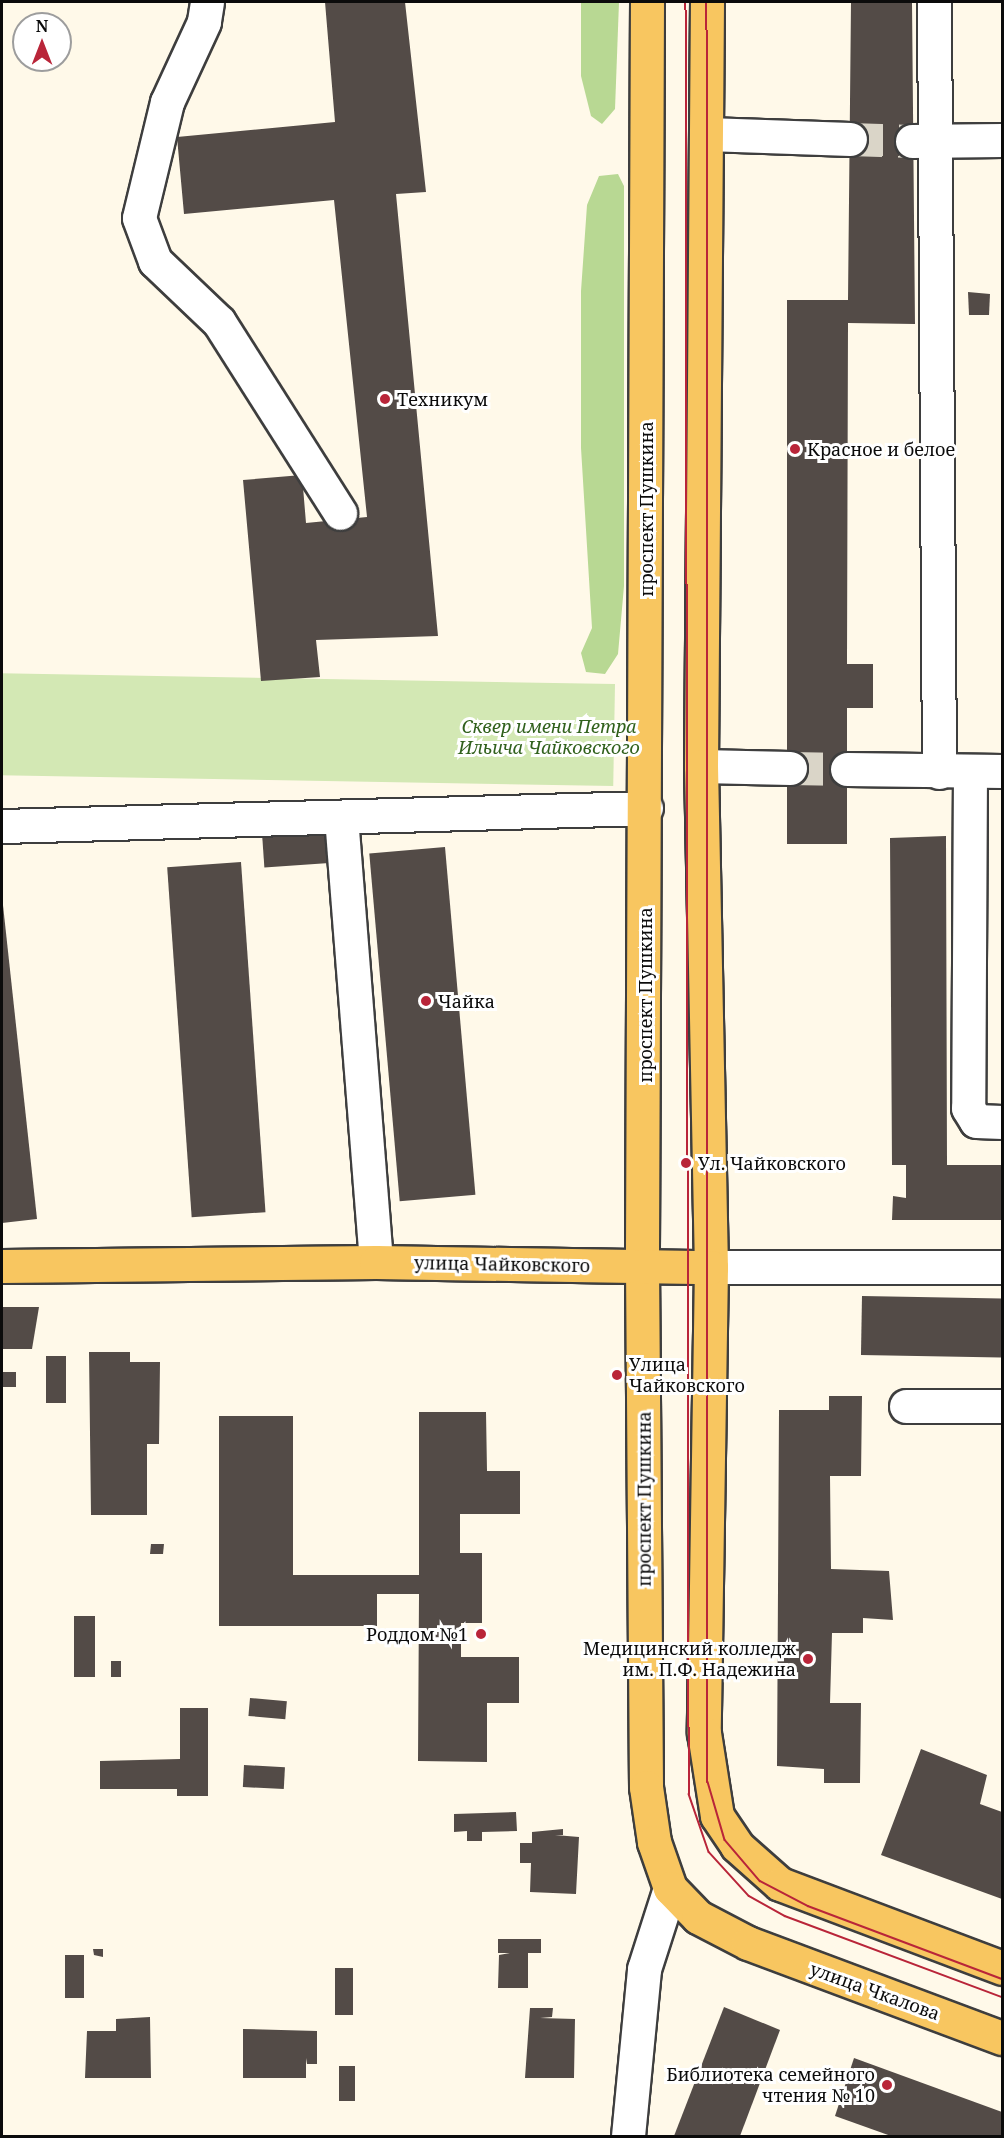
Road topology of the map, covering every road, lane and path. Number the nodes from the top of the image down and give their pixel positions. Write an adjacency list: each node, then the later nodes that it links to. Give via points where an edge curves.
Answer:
1 (207, 2): 9 (street, via 204,22 167,102 139,218 155,261 219,322)
2 (647, 2): 15 (main road, проспект Пушкина)
3 (706, 2): 5 (main road)
4 (934, 2): 8 (street)
5 (707, 134): 6 (street); 10 (main road)
6 (850, 139)
7 (1002, 140): 8 (street)
8 (922, 141): 13 (street)
9 (340, 513)
10 (700, 766): 11 (street); 22 (main road)
11 (790, 768)
12 (847, 769): 13 (street)
13 (954, 771): 14 (street); 18 (street, via 968,1108 976,1121)
14 (1002, 771)
15 (646, 808): 16 (street); 21 (main road, проспект Пушкина)
16 (341, 817): 17 (street); 19 (street)
17 (2, 826)
18 (1002, 1122)
19 (376, 1262): 20 (main road, улица Чайковского); 21 (main road, улица Чайковского)
20 (2, 1266)
21 (642, 1266): 22 (main road, улица Чайковского); 26 (main road, проспект Пушкина, via 646,1787 654,1842)
22 (711, 1267): 23 (street, улица Чайковского); 28 (main road, via 704,1733 717,1816 737,1846 780,1884)
23 (1002, 1267)
24 (906, 1406): 25 (street)
25 (1002, 1406)
26 (670, 1888): 27 (main road, проспект Пушкина, via 698,1917); 30 (street, via 644,1969)
27 (748, 1943): 29 (main road, улица Чкалова)
28 (1002, 1968)
29 (1002, 2038)
30 (628, 2136)

